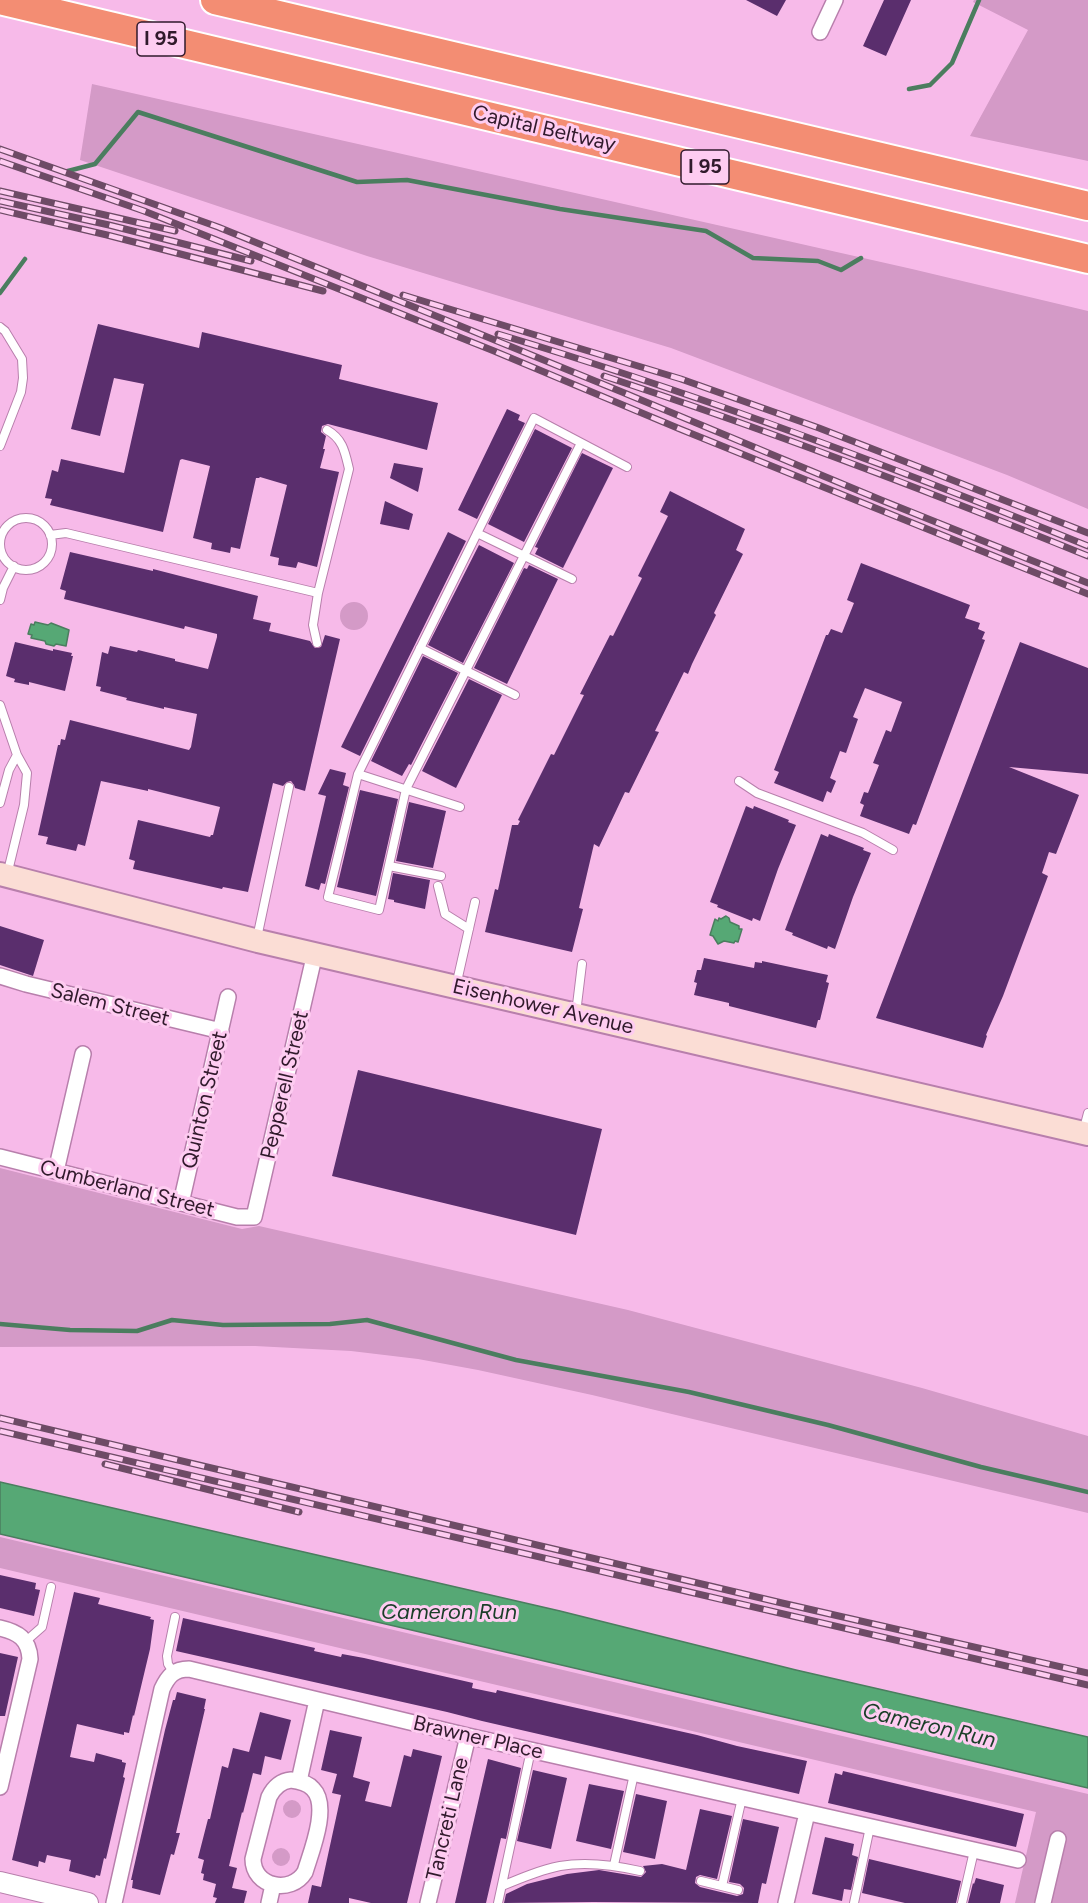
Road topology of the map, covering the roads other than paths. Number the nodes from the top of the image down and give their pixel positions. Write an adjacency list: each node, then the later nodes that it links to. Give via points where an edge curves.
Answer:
1 (0, 0): 6 (highway, Capital Beltway / I 95)
2 (215, 0): 7 (highway, I 95)
3 (835, 0): 5 (street)
4 (0, 15): 6 (highway)
5 (820, 32)
6 (322, 78): 8 (highway, Capital Beltway / I 95)
7 (1088, 206)
8 (1088, 259)
9 (0, 327): 12 (lane, via 22,359 23,378)
10 (327, 430): 19 (lane, via 336,435 344,448 349,469)
11 (581, 443): 13 (lane); 14 (lane, via 534,418); 16 (lane)
12 (0, 446)
13 (627, 467)
14 (477, 533): 16 (lane); 22 (lane)
15 (50, 535): 17 (lane, via 52,548 45,562 30,570); 17 (lane, via 37,520 12,522 1,545 2,553); 19 (lane, via 66,533)
16 (524, 556): 18 (lane); 23 (lane)
17 (14, 566): 20 (lane)
18 (572, 579)
19 (318, 593): 21 (lane, via 313,625)
20 (0, 600)
21 (317, 643)
22 (420, 648): 23 (lane); 27 (lane)
23 (466, 671): 24 (lane); 30 (lane)
24 (515, 695)
25 (0, 705): 26 (lane)
26 (17, 754): 31 (lane); 35 (lane, via 27,773 24,805)
27 (358, 774): 30 (lane); 34 (lane, via 328,897 379,910)
28 (740, 781): 33 (lane, via 757,793 863,833)
29 (289, 787): 40 (lane)
30 (406, 789): 32 (lane); 34 (lane)
31 (0, 802)
32 (460, 807)
33 (893, 850)
34 (389, 866): 36 (lane)
35 (3, 875): 40 (main road, Eisenhower Avenue)
36 (441, 876)
37 (438, 886): 39 (lane, via 445,914)
38 (475, 902): 39 (lane)
39 (469, 929): 44 (lane)
40 (256, 940): 41 (main road, Eisenhower Avenue)
41 (315, 953): 44 (main road, Eisenhower Avenue); 53 (street, Pepperell Street)
42 (582, 964): 46 (lane)
43 (0, 976): 47 (street, Salem Street)
44 (456, 986): 46 (main road, Eisenhower Avenue)
45 (228, 997): 47 (street, Quinton Street)
46 (576, 1015): 49 (main road, Eisenhower Avenue)
47 (220, 1031): 52 (street, Quinton Street)
48 (83, 1054): 51 (street)
49 (1086, 1127)
50 (0, 1157): 51 (street, Cumberland Street)
51 (56, 1171): 52 (street, Cumberland Street)
52 (181, 1203): 53 (street, Cumberland Street, via 237,1217)
53 (254, 1216)
54 (51, 1587): 57 (lane, via 42,1628)
55 (175, 1617): 58 (lane, via 167,1656)
56 (0, 1628): 57 (street)
57 (26, 1641): 61 (street, via 30,1659)
58 (173, 1672): 59 (street, Brawner Place, via 189,1669); 81 (street, via 162,1689)
59 (317, 1700): 60 (street, Brawner Place); 64 (street)
60 (468, 1736): 62 (street, Brawner Place); 83 (street, Tancreti Lane)
61 (4, 1747): 65 (street)
62 (531, 1750): 63 (street, Brawner Place); 77 (lane)
63 (634, 1774): 66 (street, Brawner Place); 72 (lane)
64 (299, 1781): 76 (street, via 284,1781 272,1790 253,1859 257,1874); 76 (street, via 314,1789 321,1812 306,1872 291,1884)
65 (0, 1787)
66 (742, 1798): 67 (street, Brawner Place); 78 (lane)
67 (807, 1813): 68 (street, Brawner Place); 85 (street)
68 (870, 1827): 70 (street, Brawner Place); 86 (lane)
69 (1058, 1839): 88 (street)
70 (974, 1851): 71 (street, Brawner Place); 87 (lane)
71 (1018, 1860)
72 (614, 1865): 73 (lane); 77 (lane, via 560,1866)
73 (640, 1871)
74 (701, 1881): 78 (lane)
75 (0, 1882): 80 (street)
76 (273, 1885): 82 (street)
77 (502, 1886): 84 (lane)
78 (722, 1886): 79 (lane)
79 (738, 1890)
80 (88, 1903)
81 (114, 1903)
82 (269, 1903)
83 (428, 1903)
84 (498, 1903)
85 (786, 1903)
86 (854, 1903)
87 (962, 1903)
88 (1043, 1903)

